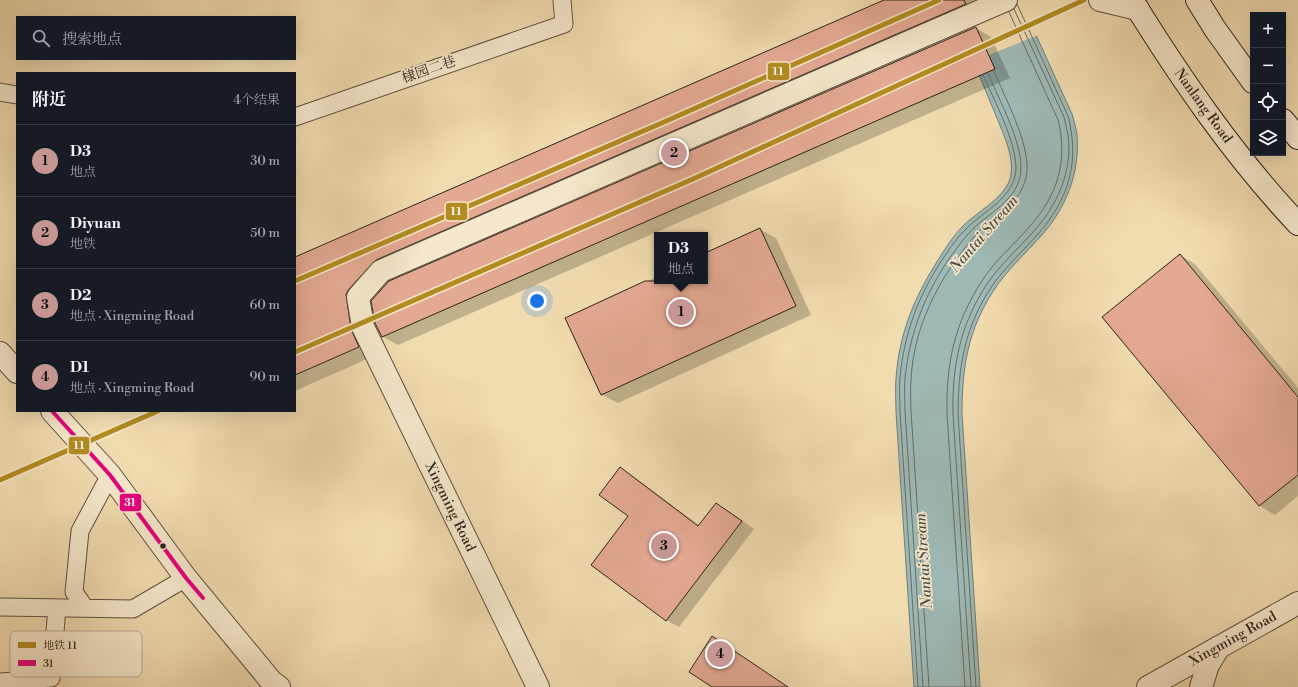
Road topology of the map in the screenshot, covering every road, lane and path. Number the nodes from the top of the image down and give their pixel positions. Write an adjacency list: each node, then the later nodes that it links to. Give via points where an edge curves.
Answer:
1 (562, 0): 11 (lane, 棣园二巷, via 564,24)
2 (1006, 0): 30 (street, Xingming Road, via 381,272 358,297 363,327)
3 (1100, 0): 6 (street)
4 (1197, 0): 7 (street)
5 (1210, 0): 7 (street)
6 (1135, 5): 14 (street, Nanlang Road, via 1167,57 1207,112)
7 (1215, 29): 8 (street)
8 (1250, 78)
9 (0, 92): 10 (lane)
10 (16, 95)
11 (296, 117)
12 (1286, 124): 13 (street)
13 (1298, 138)
14 (1298, 224)
15 (0, 353): 16 (street)
16 (16, 371)
17 (53, 412): 18 (street)
18 (110, 474): 19 (street); 23 (lane, via 80,531 74,592)
19 (186, 578): 23 (lane, via 133,609); 29 (street)
20 (1298, 603): 25 (street, Xingming Road)
21 (0, 608): 22 (lane)
22 (58, 608): 23 (lane); 24 (lane)
23 (85, 608)
24 (56, 631)
25 (1219, 647): 31 (street, Xingming Road); 32 (street, via 1208,665)
26 (51, 677): 28 (lane)
27 (0, 682): 28 (lane)
28 (23, 684)
29 (279, 687)
30 (538, 687)
31 (1148, 687)
32 (1201, 687)

